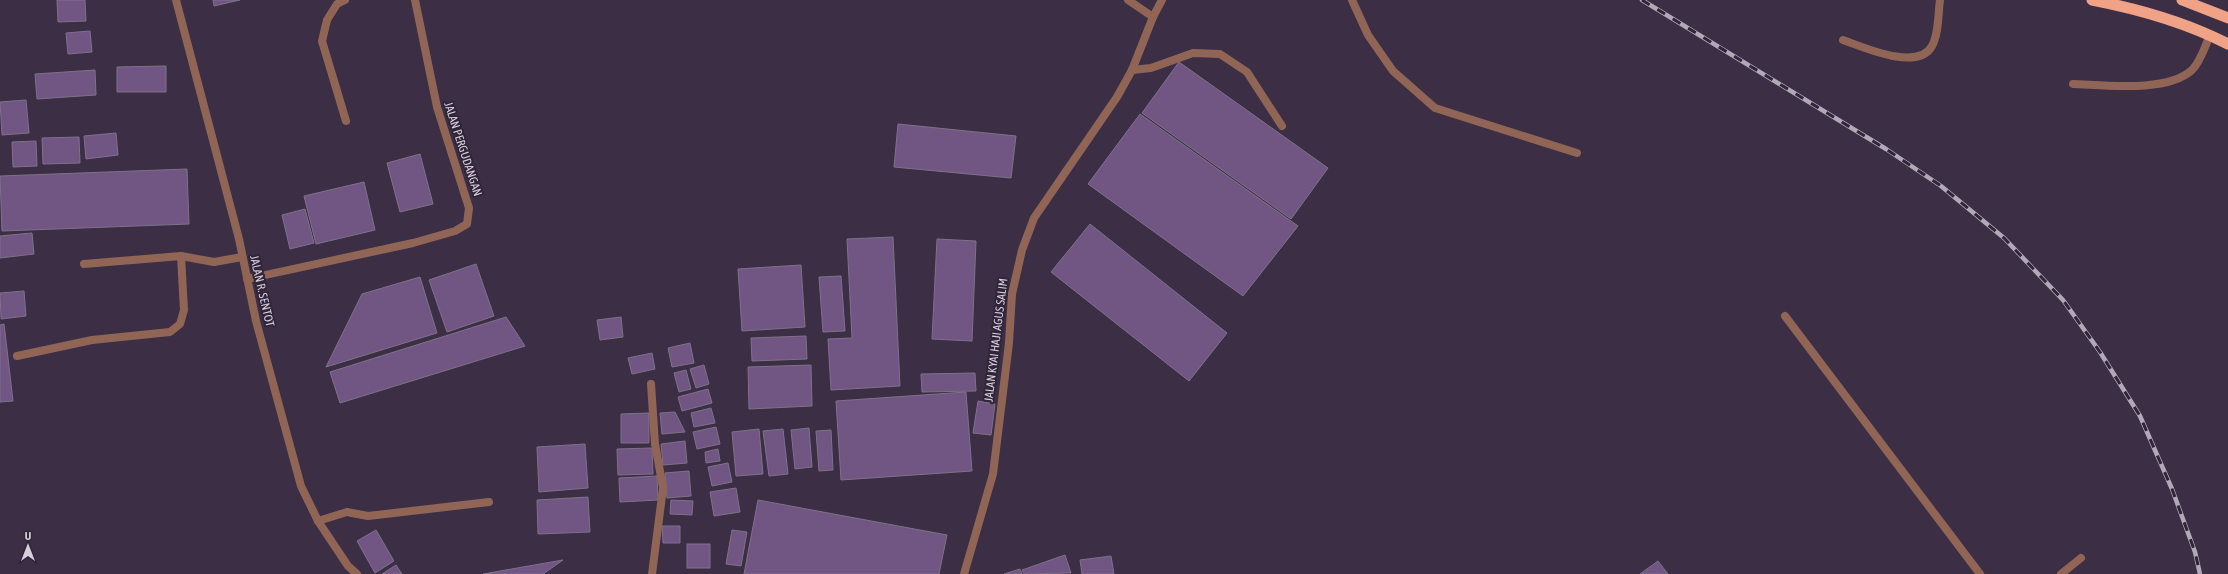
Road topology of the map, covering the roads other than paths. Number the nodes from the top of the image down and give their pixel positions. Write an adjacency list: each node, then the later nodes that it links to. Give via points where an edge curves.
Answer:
1 (176, 0): 22 (street, JALAN R. SENTOT)
2 (345, 0): 18 (street, via 337,4 327,20 322,41)
3 (415, 0): 24 (street, JALAN PERGUDANGAN, via 437,106 469,208 467,224 455,231 413,243)
4 (1128, 0): 11 (street)
5 (1162, 0): 11 (street, JALAN KYAI HAJI AGUS SALIM)
6 (1352, 0): 20 (street, via 1368,35 1393,71 1436,108)
7 (1940, 0): 14 (street, via 1935,39 1926,53 1897,58)
8 (2092, 0): 13 (highway, via 2129,7)
9 (2182, 0): 10 (highway)
10 (2195, 3): 12 (highway)
11 (1153, 17): 16 (street, JALAN KYAI HAJI AGUS SALIM)
12 (2228, 18)
13 (2210, 35): 15 (highway); 17 (street, via 2197,65 2186,74 2168,82 2143,85)
14 (1843, 40)
15 (2228, 44)
16 (1132, 70): 19 (street, via 1151,68 1193,53 1220,54 1247,72); 33 (street, JALAN KYAI HAJI AGUS SALIM, via 1117,97 1034,218 1022,250 1012,294 993,474)
17 (2073, 84)
18 (346, 121)
19 (1282, 126)
20 (1577, 153)
21 (181, 256): 22 (street, via 214,262); 23 (street); 26 (street, via 184,310 180,324 170,332 92,340)
22 (242, 257): 24 (street, JALAN R. SENTOT)
23 (84, 264)
24 (247, 279): 29 (street, JALAN R. SENTOT, via 301,486)
25 (1785, 316): 34 (street)
26 (18, 356)
27 (650, 384): 32 (street, via 655,444 663,488)
28 (490, 502): 29 (street, via 368,516 347,512)
29 (318, 521): 31 (street, JALAN R. SENTOT, via 348,566)
30 (2081, 558): 35 (street)
31 (357, 574)
32 (652, 574)
33 (964, 574)
34 (1980, 574)
35 (2061, 574)

